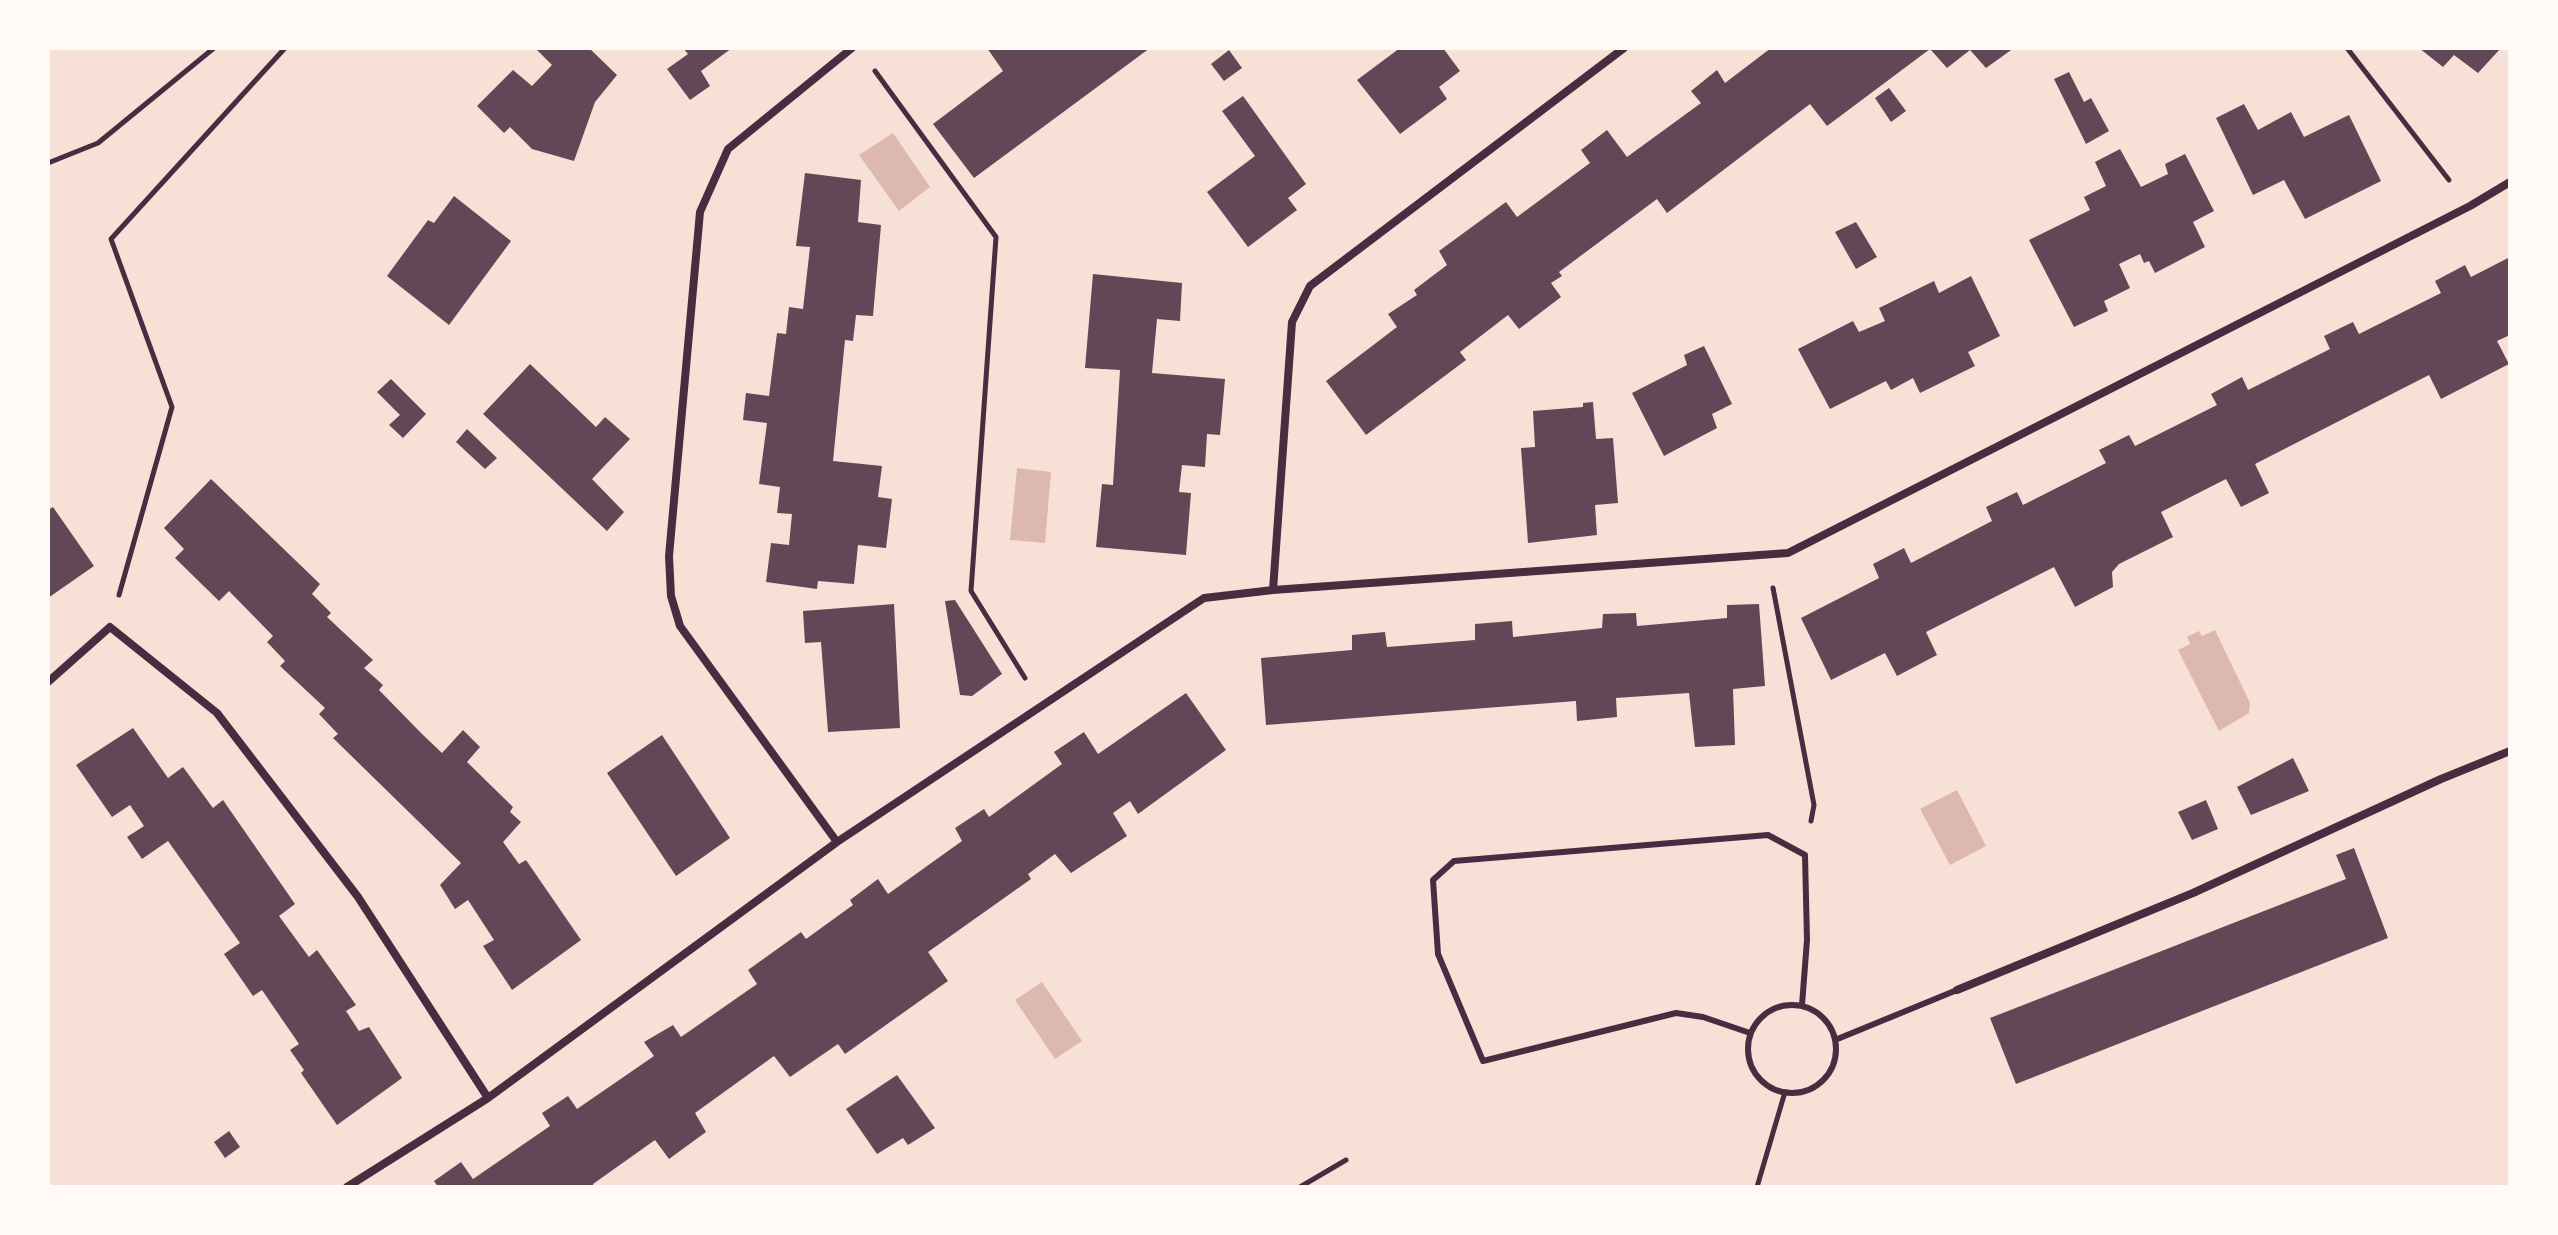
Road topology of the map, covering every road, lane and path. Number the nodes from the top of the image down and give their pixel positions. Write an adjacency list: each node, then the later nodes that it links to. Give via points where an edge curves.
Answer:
1 (214, 48): 7 (path, via 98,143)
2 (285, 48): 12 (path, via 111,239 172,407)
3 (852, 48): 16 (street, via 728,149 700,212 669,556 671,596 680,626)
4 (1624, 48): 11 (street, via 1310,286 1292,322)
5 (2347, 48): 9 (path)
6 (867, 61): 14 (path, via 996,237 971,591)
7 (48, 163)
8 (2510, 182): 9 (street)
9 (2470, 206): 10 (street, via 1788,553)
10 (1767, 555): 11 (street); 17 (path, via 1814,805)
11 (1273, 590): 14 (street, via 1204,598)
12 (110, 627): 13 (street); 23 (street, via 217,713 358,897)
13 (48, 682)
14 (1041, 703): 16 (street)
15 (2510, 751): 18 (street, via 2193,893)
16 (837, 842): 23 (street)
17 (1805, 855): 19 (lane); 20 (lane, via 1768,835 1454,861 1433,880 1438,954 1483,1061 1676,1013)
18 (1957, 990): 21 (lane)
19 (1802, 1005): 20 (lane, via 1771,1010); 21 (lane, via 1817,1012)
20 (1750, 1033): 22 (lane, via 1750,1064 1771,1087)
21 (1835, 1040): 22 (lane, via 1836,1054 1823,1079 1812,1088)
22 (1785, 1092): 27 (path)
23 (488, 1098): 25 (street)
24 (1346, 1160): 26 (path)
25 (347, 1187)
26 (1300, 1187)
27 (1757, 1187)

